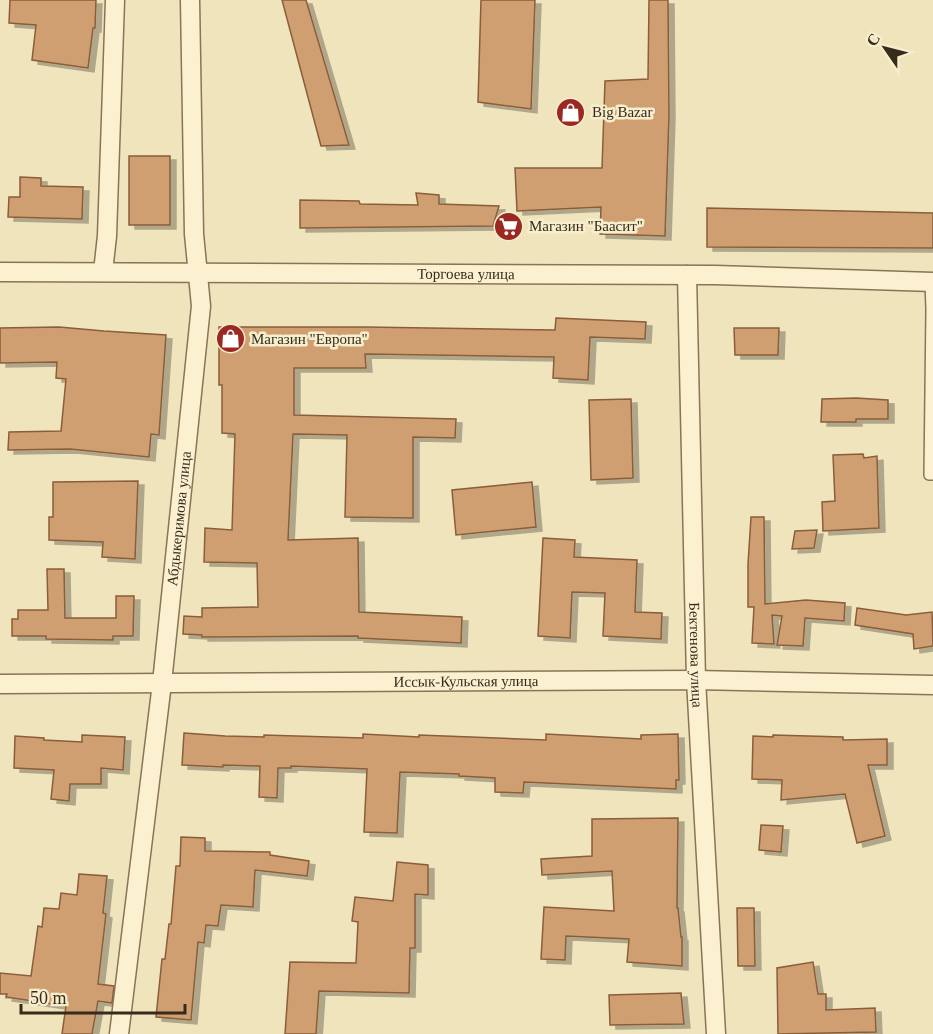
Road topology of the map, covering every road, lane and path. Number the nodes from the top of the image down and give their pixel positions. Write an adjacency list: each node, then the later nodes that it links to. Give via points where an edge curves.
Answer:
1 (115, 0): 4 (street)
2 (190, 0): 5 (street, Абдыкеримова улица)
3 (0, 272): 4 (street, Торгоева улица)
4 (103, 272): 5 (street, Торгоева улица)
5 (197, 272): 6 (street, Торгоева улица); 10 (street, Абдыкеримова улица, via 201,306)
6 (687, 275): 7 (street, Торгоева улица); 9 (street, Бектенова улица)
7 (932, 282): 8 (lane, via 929,475)
8 (933, 475)
9 (696, 680): 10 (street, Иссык-Кульская улица); 12 (street, Иссык-Кульская улица); 14 (street, Бектенова улица)
10 (162, 683): 11 (street, Иссык-Кульская улица); 13 (street, Абдыкеримова улица)
11 (0, 684)
12 (933, 685)
13 (119, 1034)
14 (716, 1034)

